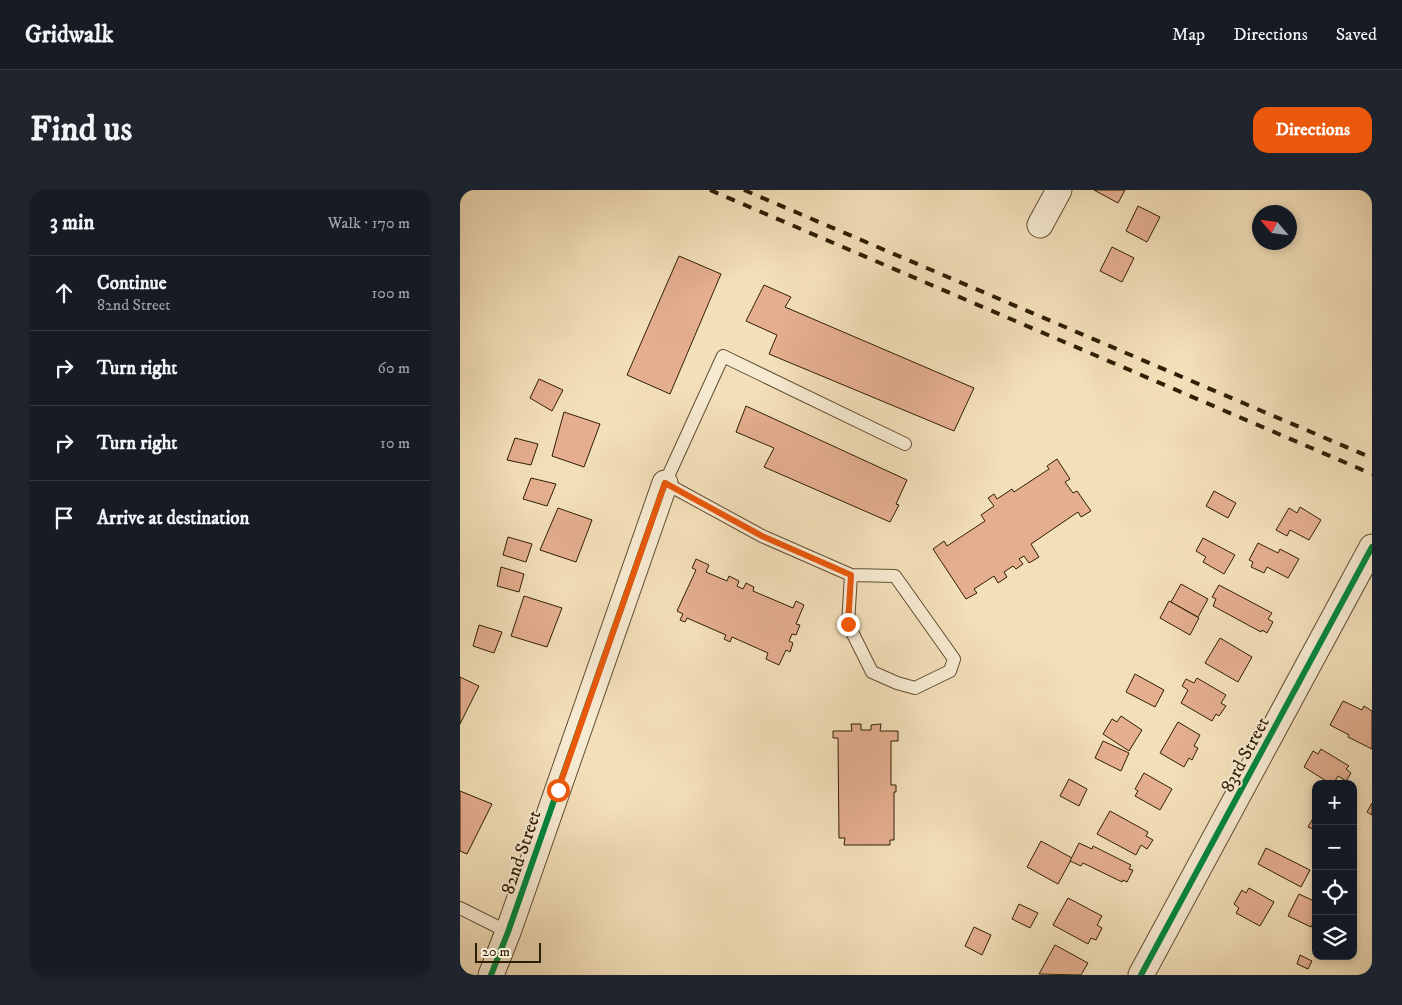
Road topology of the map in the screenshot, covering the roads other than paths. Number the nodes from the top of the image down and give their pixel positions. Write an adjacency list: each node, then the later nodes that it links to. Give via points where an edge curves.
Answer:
1 (1059, 190): 2 (street)
2 (1040, 225)
3 (905, 444): 4 (lane, via 723,356)
4 (665, 483): 6 (lane, via 762,536); 8 (street, 82nd Street)
5 (1372, 547): 10 (street, 83rd Street)
6 (851, 575): 6 (lane, via 896,576 954,659 950,671 915,688 872,672 848,624)
7 (460, 908): 8 (lane)
8 (508, 932): 9 (street, 82nd Street)
9 (491, 975)
10 (1142, 975)

